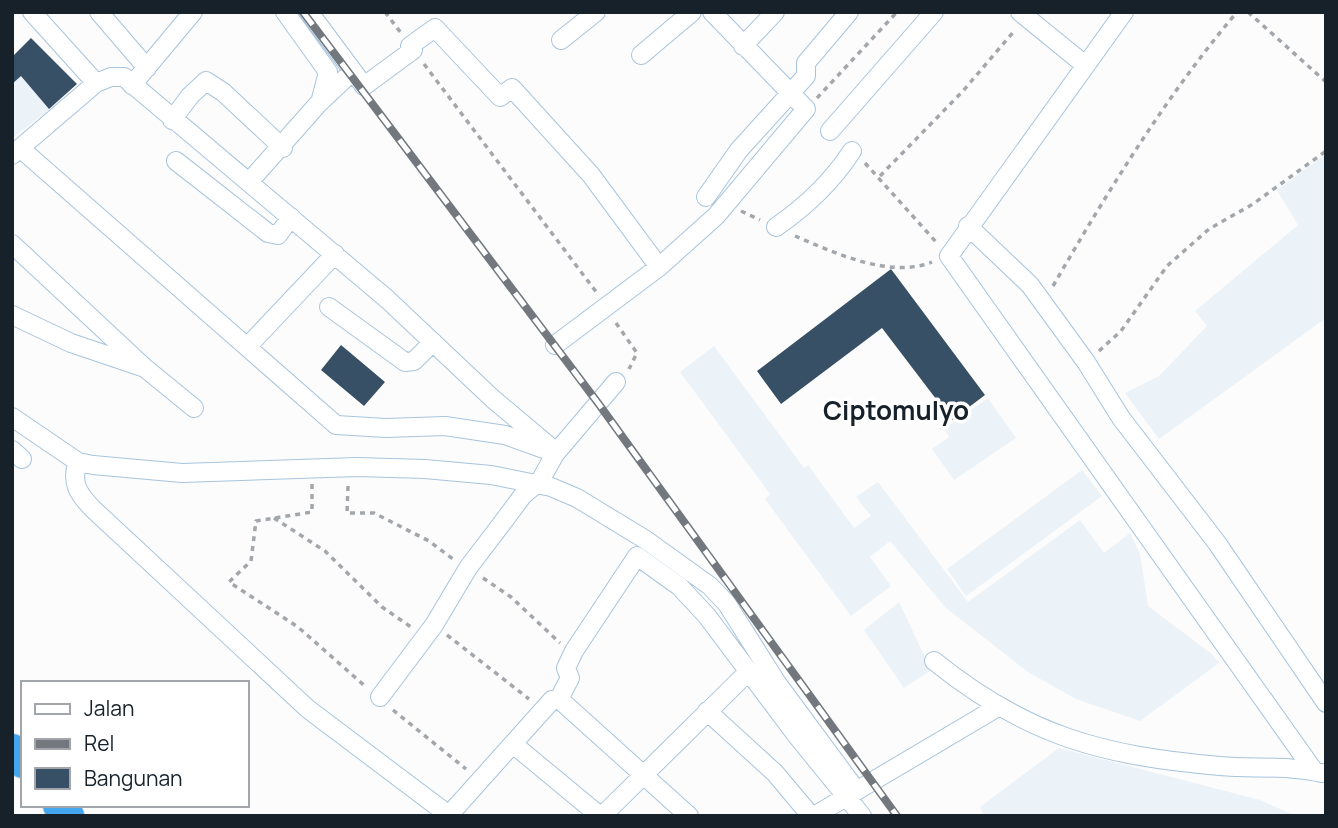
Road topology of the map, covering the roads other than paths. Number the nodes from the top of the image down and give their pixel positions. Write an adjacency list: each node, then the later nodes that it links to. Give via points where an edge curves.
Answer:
1 (32, 12): 20 (street)
2 (99, 12): 18 (street)
3 (193, 12): 18 (street)
4 (285, 12): 23 (street, via 328,72)
5 (309, 12): 19 (street)
6 (596, 12): 14 (street)
7 (692, 12): 16 (street)
8 (712, 12): 15 (street)
9 (775, 12): 15 (street)
10 (849, 12): 22 (street, via 806,63 806,76)
11 (934, 12): 25 (street)
12 (1124, 12): 17 (street)
13 (1023, 15): 17 (street)
14 (561, 40)
15 (743, 46): 22 (street)
16 (641, 55)
17 (1085, 65): 33 (street)
18 (147, 68): 21 (street)
19 (353, 71): 23 (street); 37 (street, via 364,86 435,27 500,97 512,88 591,175)
20 (96, 83): 21 (street, via 118,76); 28 (street)
21 (132, 85): 24 (street)
22 (791, 94): 31 (street, via 739,150); 37 (street, via 806,110 727,205)
23 (318, 104): 26 (street)
24 (172, 120): 26 (street, via 206,81); 30 (street)
25 (830, 131)
26 (283, 148): 30 (street)
27 (852, 151): 34 (street, via 810,199)
28 (16, 152): 42 (street)
29 (176, 161): 32 (street, via 268,233 278,235)
30 (249, 182): 32 (street)
31 (706, 197)
32 (291, 217): 36 (street)
33 (968, 226): 54 (street, via 1009,262 1046,306); 58 (street, via 949,256)
34 (776, 227)
35 (12, 244): 43 (street)
36 (335, 254): 40 (street); 42 (street)
37 (659, 267): 41 (street)
38 (329, 307): 40 (street, via 405,362 414,361)
39 (12, 315): 43 (street, via 71,343)
40 (433, 342): 47 (street)
41 (555, 345)
42 (247, 348): 47 (street, via 336,425 445,426 505,435)
43 (145, 368): 45 (street)
44 (616, 382): 47 (street)
45 (194, 408)
46 (12, 417): 48 (street)
47 (556, 453): 49 (street)
48 (78, 462): 49 (street, via 182,473 349,468 491,475); 61 (street, via 74,483 94,510 308,709)
49 (537, 485): 52 (street, via 523,495 468,569 429,632); 60 (street, via 577,498 710,586 727,604)
50 (934, 661): 55 (street)
51 (749, 671): 53 (street, via 679,586 637,556 574,651 566,668 570,678); 56 (street); 60 (street, via 797,736)
52 (380, 697)
53 (559, 699): 57 (street, via 552,700); 59 (street)
54 (1326, 703)
55 (998, 707): 58 (street, via 1080,743 1118,754); 60 (street)
56 (707, 710): 59 (street); 65 (street, via 775,773)
57 (513, 744): 61 (street); 63 (street)
58 (1320, 772)
59 (644, 774): 63 (street); 64 (street)
60 (851, 793): 62 (street); 65 (street)
61 (449, 815)
62 (859, 815)
63 (601, 816)
64 (689, 816)
65 (812, 816)

